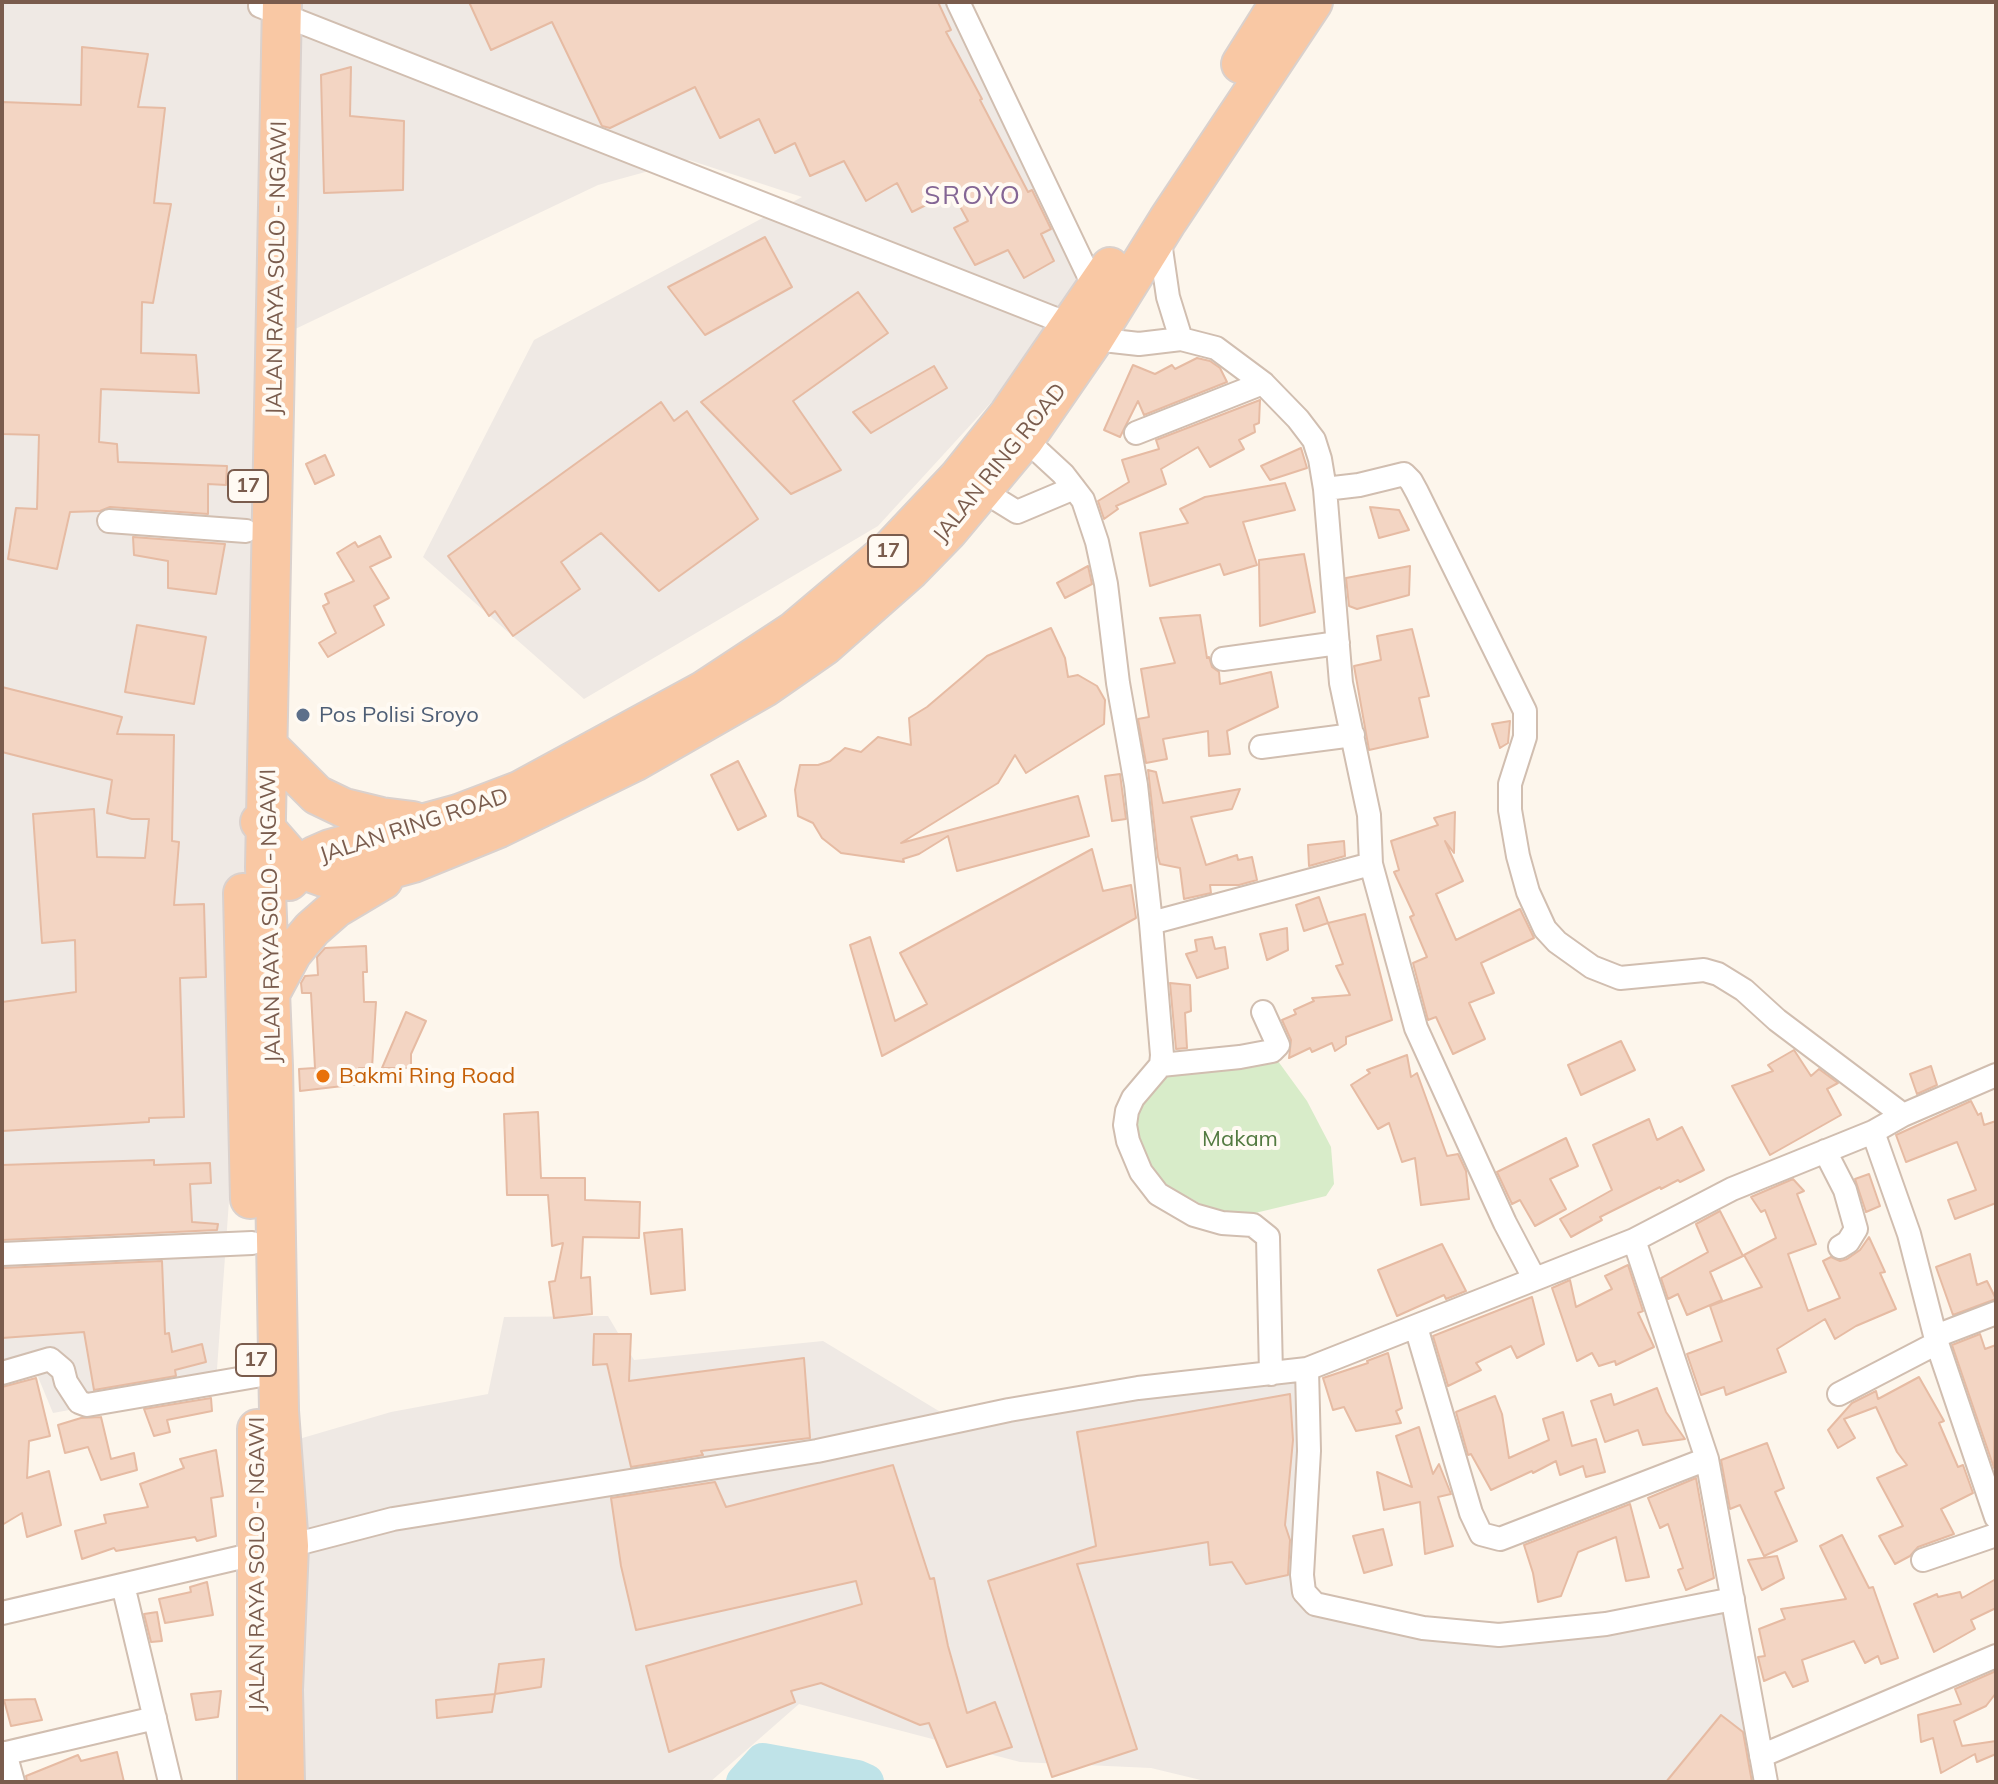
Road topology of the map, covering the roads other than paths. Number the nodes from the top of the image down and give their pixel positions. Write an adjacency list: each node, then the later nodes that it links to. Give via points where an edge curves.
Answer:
1 (958, 2): 7 (street)
2 (1280, 2): 5 (highway, JALAN RING ROAD / 17)
3 (1313, 2): 5 (highway, JALAN RING ROAD / 17)
4 (271, 6): 8 (street); 17 (highway, JALAN RAYA SOLO - NGAWI / 17); 21 (highway, JALAN RAYA SOLO - NGAWI / 17)
5 (1245, 81): 6 (highway, JALAN RING ROAD / 17); 7 (highway, JALAN RING ROAD / 17, via 1187,144)
6 (1159, 235): 8 (highway, JALAN RING ROAD / 17); 9 (street, via 1168,297)
7 (1095, 289): 8 (highway, JALAN RING ROAD / 17)
8 (1082, 332): 9 (street, via 1139,344); 12 (highway, JALAN RING ROAD / 17); 24 (highway, JALAN RING ROAD / 17, via 949,488 869,569 794,631 703,691 559,771 489,804)
9 (1181, 339): 10 (street, via 1216,348)
10 (1263, 383): 11 (street); 14 (street, via 1314,440)
11 (1136, 433)
12 (1025, 439): 13 (street); 15 (highway, JALAN RING ROAD / 17)
13 (1074, 488): 15 (street, via 1017,512); 30 (street, via 1083,500 1104,568)
14 (1325, 489): 18 (street); 36 (street, via 1404,474 1417,492 1525,711 1510,810 1528,892 1557,942 1592,967 1620,978 1704,970 1718,974)
15 (983, 491): 26 (highway, JALAN RING ROAD / 17, via 863,613 765,687 594,782)
16 (109, 521): 17 (street)
17 (246, 531): 23 (highway, JALAN RAYA SOLO - NGAWI / 17)
18 (1338, 643): 19 (street); 20 (street)
19 (1223, 659)
20 (1353, 735): 22 (street); 27 (street, via 1369,815)
21 (268, 746): 24 (highway, 17, via 317,795 344,808); 25 (highway, JALAN RAYA SOLO - NGAWI / 17)
22 (1261, 747)
23 (243, 799): 25 (highway); 31 (highway, JALAN RAYA SOLO - NGAWI / 17)
24 (425, 823): 28 (highway, JALAN RING ROAD / 17, via 330,849)
25 (265, 831): 28 (highway); 29 (highway, JALAN RAYA SOLO - NGAWI / 17)
26 (413, 863): 28 (highway, JALAN RING ROAD / 17, via 347,879); 32 (highway, 17, via 356,895 312,929)
27 (1371, 864): 30 (street); 43 (street, via 1416,1028)
28 (301, 869): 29 (highway, 17)
29 (267, 904): 31 (highway, 17); 32 (highway, JALAN RAYA SOLO - NGAWI / 17)
30 (1151, 923): 34 (street)
31 (242, 939): 40 (highway, JALAN RAYA SOLO - NGAWI / 17)
32 (271, 992): 55 (highway, JALAN RAYA SOLO - NGAWI / 17, via 279,1411)
33 (1263, 1012): 34 (street, via 1277,1040 1272,1051)
34 (1161, 1065): 49 (street, via 1127,1111 1125,1125 1135,1158 1149,1184 1175,1205 1210,1220 1253,1225 1268,1237)
35 (1996, 1075): 36 (street)
36 (1903, 1115): 37 (street)
37 (1873, 1132): 38 (street); 46 (street, via 1909,1234)
38 (1825, 1151): 39 (street, via 1732,1189); 41 (street, via 1845,1190 1856,1229)
39 (1634, 1240): 43 (street); 52 (street)
40 (252, 1243): 42 (street); 50 (highway, JALAN RAYA SOLO - NGAWI / 17)
41 (1840, 1247)
42 (2, 1254)
43 (1534, 1278): 45 (street)
44 (1996, 1313): 46 (street)
45 (1416, 1327): 47 (street); 52 (street, via 1481,1534 1500,1539)
46 (1936, 1339): 51 (street); 53 (street)
47 (1307, 1369): 49 (street); 58 (street, via 1302,1575 1304,1592 1315,1604 1423,1628 1499,1635 1606,1624)
48 (2, 1373): 50 (street, via 50,1359 63,1370 79,1402 87,1405)
49 (1271, 1374): 55 (street, via 1138,1388 1009,1410 817,1451 393,1519)
50 (256, 1376): 55 (highway, JALAN RAYA SOLO - NGAWI / 17)
51 (1839, 1394)
52 (1707, 1459): 58 (street)
53 (1996, 1517)
54 (1996, 1535): 56 (street)
55 (273, 1549): 57 (street); 66 (highway, JALAN RAYA SOLO - NGAWI / 17); 67 (highway, JALAN RAYA SOLO - NGAWI / 17)
56 (1923, 1560)
57 (123, 1585): 59 (street); 61 (street)
58 (1733, 1599): 63 (street)
59 (2, 1613)
60 (1996, 1656): 63 (street)
61 (155, 1718): 62 (street); 65 (street)
62 (4, 1754): 64 (street)
63 (1761, 1756): 68 (street)
64 (13, 1782)
65 (170, 1782)
66 (257, 1782)
67 (285, 1782)
68 (1766, 1782)

